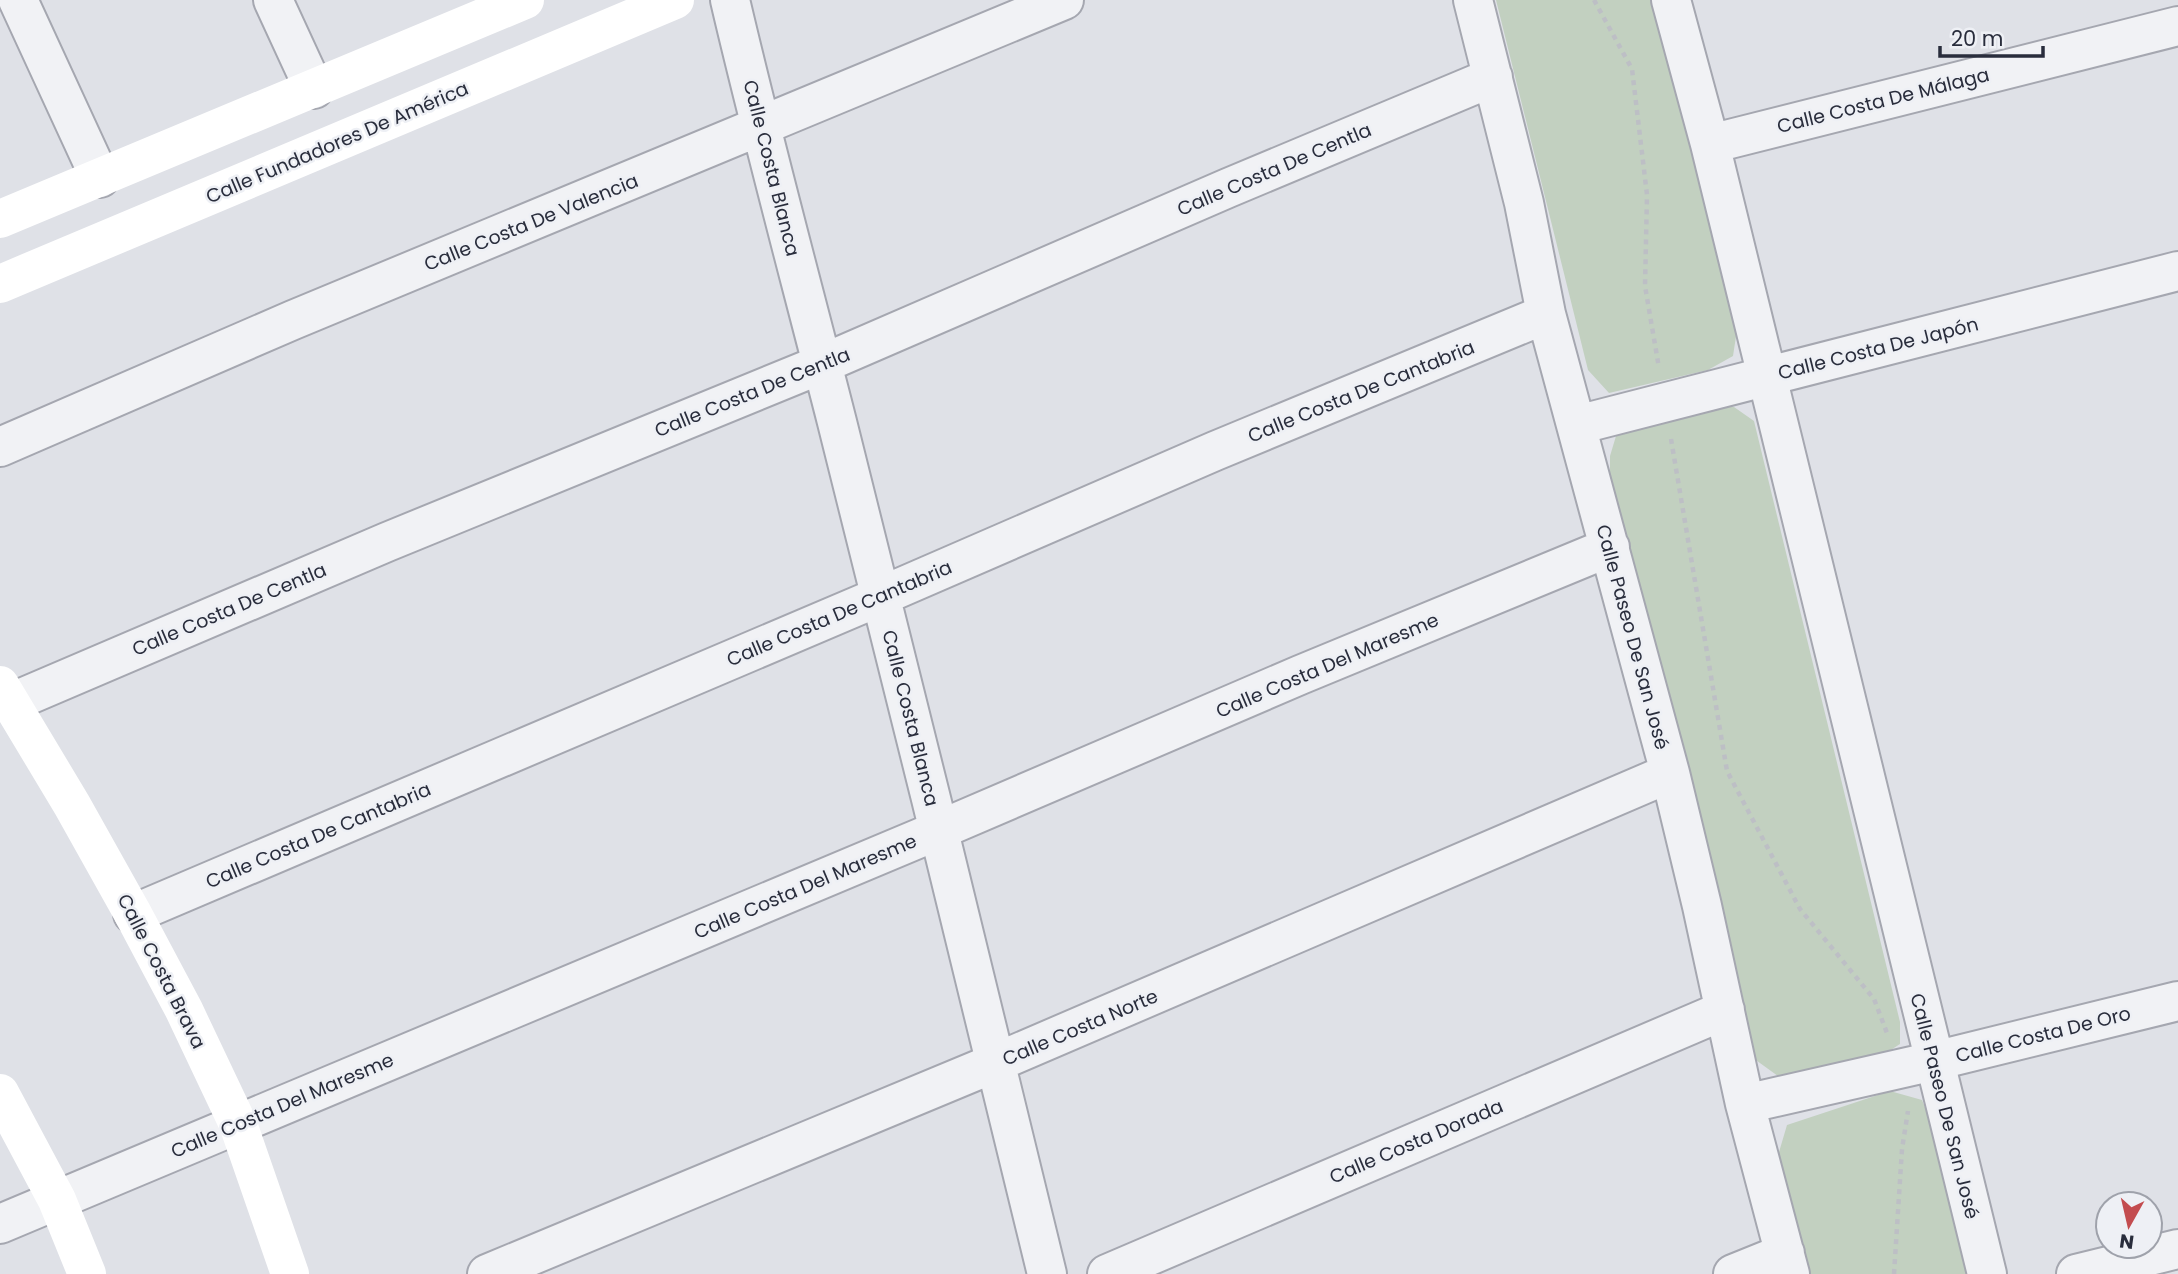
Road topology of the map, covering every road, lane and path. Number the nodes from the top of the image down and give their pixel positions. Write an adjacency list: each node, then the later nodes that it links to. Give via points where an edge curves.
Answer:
1 (18, 0): 15 (street)
2 (273, 0): 12 (street)
3 (525, 0): 12 (main road)
4 (674, 0): 18 (main road, Calle Fundadores De América)
5 (730, 0): 13 (street, Calle Costa Blanca)
6 (1064, 0): 13 (street, Calle Costa De Valencia)
7 (1473, 0): 11 (street, Calle Paseo De San José)
8 (1594, 0): 22 (path, via 1632,69 1647,195 1645,286)
9 (1671, 0): 14 (street, Calle Paseo De San José)
10 (2178, 26): 14 (street, Calle Costa De Málaga)
11 (1493, 77): 19 (street, Calle Paseo De San José); 20 (street, Calle Costa De Centla)
12 (314, 89): 15 (main road)
13 (760, 128): 20 (street, Calle Costa Blanca); 24 (street, Calle Costa De Valencia, via 293,320)
14 (1710, 144): 21 (street, Calle Paseo De San José)
15 (100, 178): 16 (main road)
16 (0, 219)
17 (2178, 271): 21 (street, Calle Costa De Japón)
18 (0, 284)
19 (1546, 314): 23 (street, Calle Paseo De San José); 26 (street, Calle Costa De Cantabria)
20 (822, 364): 26 (street, Calle Costa Blanca); 27 (street, Calle Costa De Centla)
21 (1766, 376): 22 (street, Calle Costa De Japón); 34 (street, Calle Paseo De San José)
22 (1664, 403): 23 (street, Calle Costa De Japón); 34 (path, via 1727,771 1800,909 1874,999)
23 (1577, 425): 25 (street, Calle Paseo De San José)
24 (0, 447)
25 (1610, 547): 28 (street, Calle Paseo De San José); 29 (street, Calle Costa Del Maresme)
26 (881, 596): 29 (street, Calle Costa Blanca); 30 (street, Calle Costa De Cantabria)
27 (5, 694): 30 (main road, Calle Costa Brava)
28 (1670, 773): 32 (street, Calle Paseo De San José); 33 (street, Calle Costa Norte)
29 (939, 830): 33 (street, Calle Costa Blanca); 37 (street, Calle Costa Del Maresme)
30 (134, 914): 37 (main road, Calle Costa Brava)
31 (2178, 1001): 34 (street, Calle Costa De Oro)
32 (1725, 1010): 36 (street, Calle Paseo De San José); 46 (street, Calle Costa Dorada)
33 (996, 1062): 44 (street, Calle Costa Norte); 45 (street, Calle Costa Blanca)
34 (1918, 1065): 36 (street, Calle Costa De Oro); 48 (path, via 1902,1149); 49 (street, Calle Paseo De San José)
35 (0, 1093): 38 (main road)
36 (1745, 1104): 41 (street, Calle Paseo De San José)
37 (238, 1124): 38 (street, Calle Costa Del Maresme); 43 (main road, Calle Costa Brava)
38 (57, 1200): 39 (street, Calle Costa Del Maresme); 42 (main road)
39 (0, 1224)
40 (2178, 1249): 50 (street)
41 (1788, 1264): 47 (street)
42 (87, 1274)
43 (290, 1274)
44 (487, 1274)
45 (1047, 1274)
46 (1107, 1274)
47 (1733, 1274)
48 (1894, 1274)
49 (1987, 1274)
50 (2076, 1274)

